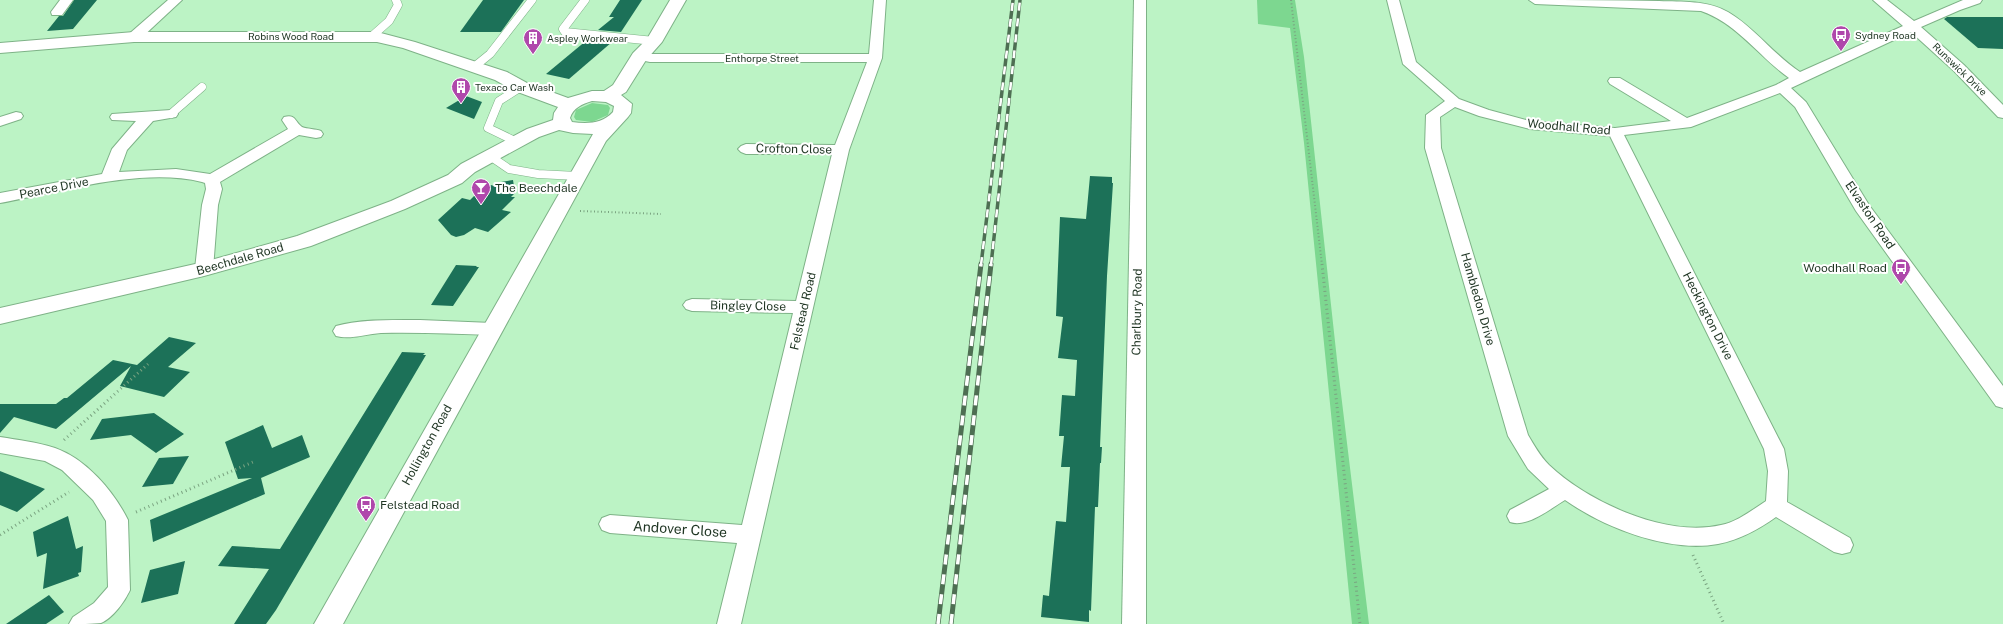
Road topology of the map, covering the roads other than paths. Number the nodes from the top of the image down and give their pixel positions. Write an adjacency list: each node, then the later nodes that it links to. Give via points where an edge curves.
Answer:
1 (176, 0): 13 (street)
2 (396, 0): 14 (lane, via 398,5 393,15)
3 (532, 0): 18 (lane, via 490,54)
4 (585, 0): 15 (lane, via 563,29 566,32)
5 (678, 0): 15 (street)
6 (880, 0): 17 (street, Felstead Road)
7 (1140, 0): 64 (street, Charlbury Road)
8 (1393, 0): 25 (street, via 1410,64)
9 (1535, 0): 19 (street, via 1703,8 1722,14 1733,21 1780,65)
10 (1879, 0): 12 (street, Runswick Drive)
11 (1976, 0): 12 (street, Woodhall Road)
12 (1914, 26): 19 (street, Woodhall Road); 28 (street, Runswick Drive)
13 (134, 37): 14 (street, Robins Wood Road); 16 (street, Robins Wood Road)
14 (371, 37): 18 (street, Robins Wood Road, via 388,39)
15 (653, 47): 17 (street, Enthorpe Street); 24 (street)
16 (0, 48)
17 (875, 58): 40 (street, Felstead Road)
18 (474, 67): 22 (street, Robins Wood Road, via 501,76)
19 (1799, 78): 23 (street, Woodhall Road)
20 (1615, 81): 34 (street)
21 (202, 87): 27 (lane)
22 (521, 87): 26 (street, Robins Wood Road); 38 (lane, via 498,101 488,128)
23 (1780, 88): 34 (street, Woodhall Road); 53 (street, Elvaston Road, via 1801,105 1862,207)
24 (615, 100): 26 (street, via 592,96); 35 (street, Hollington Road, via 622,113)
25 (1454, 102): 36 (street, Woodhall Road, via 1530,125); 55 (street, Hambledon Drive, via 1433,115 1433,148 1518,436 1528,454)
26 (570, 105): 33 (street, via 562,113)
27 (171, 114): 31 (street)
28 (2003, 114)
29 (16, 116): 32 (street)
30 (117, 117): 31 (street)
31 (148, 117): 43 (street, via 120,149)
32 (0, 122)
33 (563, 122): 35 (street, via 572,128); 38 (street, Beechdale Road, via 532,133)
34 (1686, 124): 36 (street, Woodhall Road)
35 (602, 130): 42 (street, Hollington Road)
36 (1615, 132): 56 (street, Heckington Drive, via 1774,449 1778,461 1779,483)
37 (316, 134): 44 (street, via 293,125)
38 (517, 142): 41 (street, Beechdale Road)
39 (746, 148): 40 (street, Crofton Close)
40 (841, 150): 49 (street, Felstead Road)
41 (490, 156): 42 (lane, via 509,169 538,174); 46 (street, Beechdale Road, via 435,188 349,224 304,240)
42 (577, 176): 51 (street, Hollington Road)
43 (109, 177): 44 (street, Pearce Drive, via 166,174 205,177); 45 (street, Pearce Drive)
44 (212, 180): 46 (street, via 214,189)
45 (0, 198)
46 (204, 263): 47 (street, Beechdale Road); 50 (street, Beechdale Road)
47 (0, 303)
48 (692, 305): 49 (street, Bingley Close)
49 (804, 307): 59 (street, Felstead Road)
50 (0, 316)
51 (492, 329): 52 (street, via 420,326 373,335); 62 (street, Hollington Road)
52 (342, 331)
53 (2003, 401)
54 (0, 445): 61 (street, via 50,454 69,464 100,494 117,520 118,590 102,610)
55 (1565, 490): 56 (street, Hambledon Drive, via 1608,515 1641,527 1685,537 1718,536 1741,529); 57 (street)
56 (1776, 506): 60 (street)
57 (1518, 517)
58 (610, 524): 59 (street, Andover Close)
59 (750, 535): 63 (street, Felstead Road)
60 (1842, 545)
61 (81, 624)
62 (328, 624)
63 (728, 624)
64 (1134, 624)

